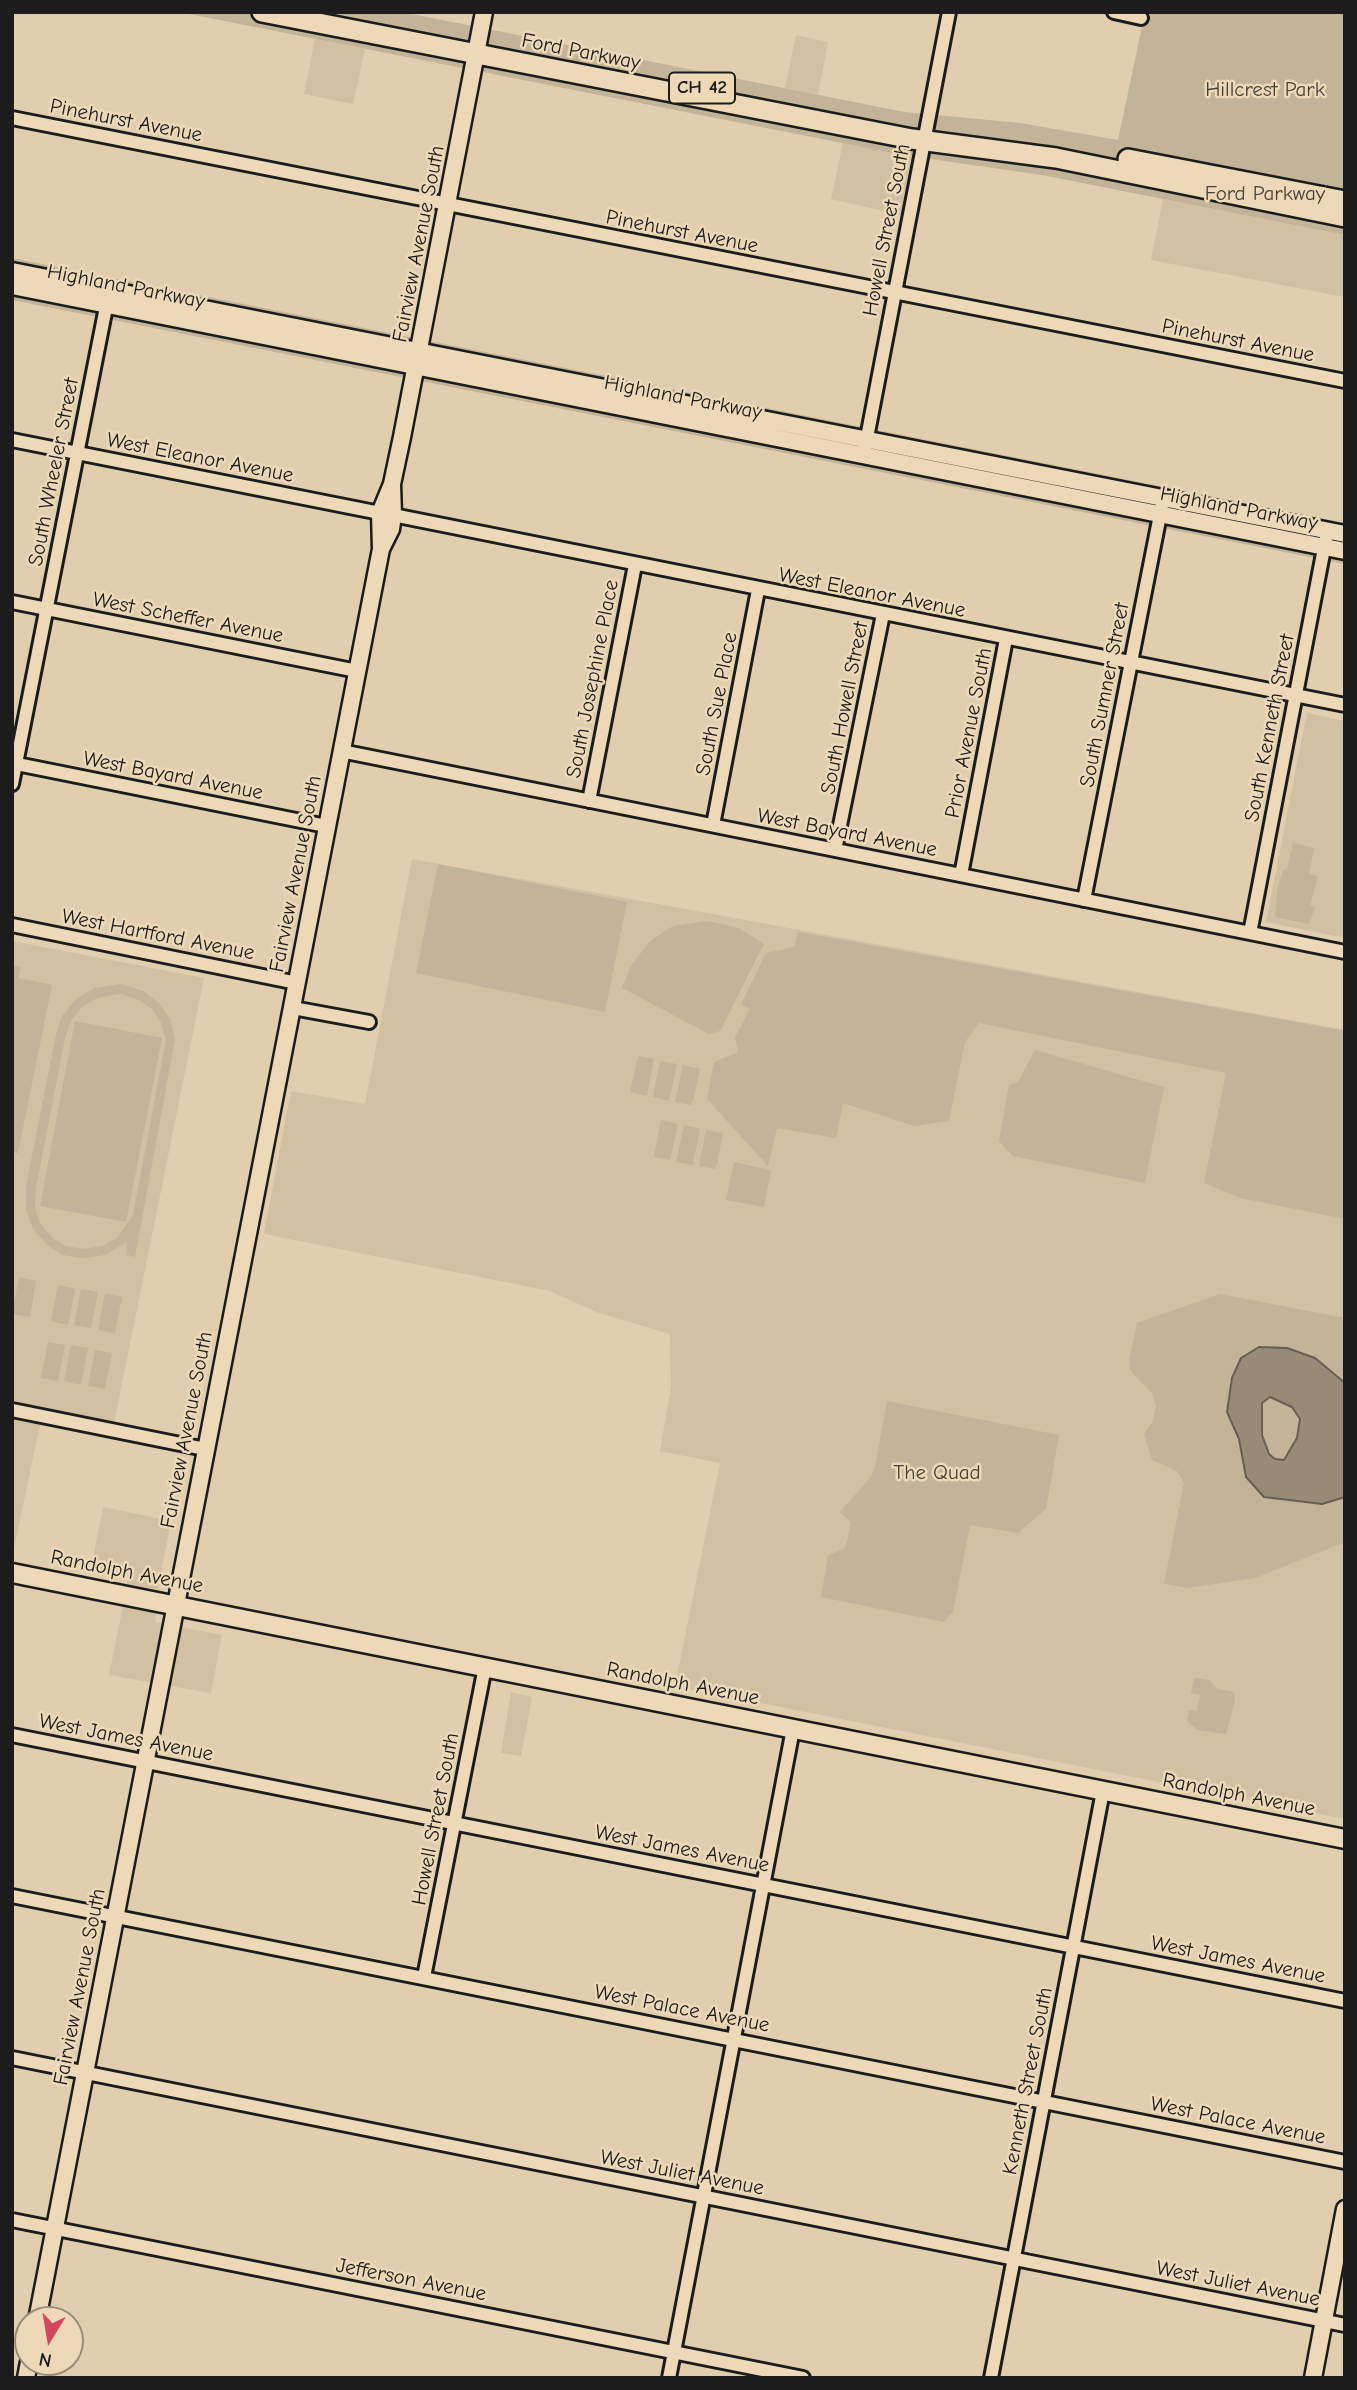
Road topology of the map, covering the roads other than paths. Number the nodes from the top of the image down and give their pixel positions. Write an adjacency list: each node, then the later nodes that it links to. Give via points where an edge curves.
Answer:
1 (262, 12): 7 (main road, Ford Parkway / CH 42)
2 (321, 12): 7 (main road, Ford Parkway / CH 42)
3 (485, 12): 7 (street, Fairview Avenue South)
4 (949, 12): 9 (street, Howell Street South)
5 (1114, 12): 6 (street)
6 (1141, 18)
7 (477, 49): 9 (main road, Ford Parkway / CH 42); 11 (street, Fairview Avenue South)
8 (12, 118): 11 (street, Pinehurst Avenue)
9 (925, 136): 10 (main road, Ford Parkway / CH 42, via 1060,146); 12 (main road, Ford Parkway / CH 42); 15 (street, Howell Street South)
10 (1345, 201)
11 (447, 204): 15 (street, Pinehurst Avenue); 17 (street, Fairview Avenue South)
12 (1345, 217)
13 (12, 271): 16 (street, Highland Parkway)
14 (12, 286): 16 (street, Highland Parkway)
15 (894, 294): 18 (street, Pinehurst Avenue); 20 (street, Howell Street South)
16 (108, 298): 17 (street, Highland Parkway); 21 (street, South Wheeler Street)
17 (417, 359): 20 (street, Highland Parkway); 23 (street, Fairview Avenue South)
18 (1345, 381)
19 (12, 440): 21 (street, West Eleanor Avenue)
20 (865, 448): 22 (street, Highland Parkway)
21 (76, 453): 23 (street, West Eleanor Avenue); 30 (street, South Wheeler Street)
22 (1161, 506): 25 (street, Highland Parkway); 33 (street, South Sumner Street)
23 (387, 514): 27 (street, West Eleanor Avenue); 34 (street, Fairview Avenue South, via 391,529 380,549)
24 (1345, 534): 25 (street, Highland Parkway)
25 (1326, 539): 26 (street, Highland Parkway); 35 (street, South Kenneth Street)
26 (1345, 551)
27 (635, 565): 28 (street, West Eleanor Avenue); 40 (street, South Josephine Place)
28 (758, 590): 31 (street, West Eleanor Avenue); 42 (street, South Sue Place)
29 (12, 602): 30 (street, West Scheffer Avenue)
30 (46, 609): 34 (street, West Scheffer Avenue); 38 (street, South Wheeler Street)
31 (883, 614): 32 (street, West Eleanor Avenue); 43 (street, South Howell Street)
32 (1006, 639): 33 (street, West Eleanor Avenue); 44 (street, Prior Avenue South)
33 (1131, 663): 35 (street, West Eleanor Avenue); 45 (street, South Sumner Street)
34 (357, 671): 37 (street, Fairview Avenue South)
35 (1296, 695): 36 (street, West Eleanor Avenue); 47 (street, South Kenneth Street)
36 (1345, 705)
37 (341, 751): 40 (street, West Bayard Avenue); 41 (street, Fairview Avenue South)
38 (14, 764): 39 (street, South Wheeler Street); 41 (street, West Bayard Avenue)
39 (12, 784)
40 (589, 800): 42 (street, West Bayard Avenue)
41 (326, 825): 49 (street, Fairview Avenue South)
42 (713, 825): 43 (street, West Bayard Avenue)
43 (835, 850): 44 (street, West Bayard Avenue)
44 (961, 875): 45 (street, West Bayard Avenue)
45 (1084, 900): 47 (street, West Bayard Avenue)
46 (12, 925): 49 (street, West Hartford Avenue)
47 (1250, 933): 48 (street, West Bayard Avenue)
48 (1345, 952)
49 (297, 983): 50 (street, Fairview Avenue South)
50 (293, 1008): 51 (street); 53 (street, Fairview Avenue South)
51 (369, 1021)
52 (12, 1410): 53 (street)
53 (205, 1450): 55 (street, Fairview Avenue South)
54 (12, 1573): 55 (main road, Randolph Avenue)
55 (175, 1605): 56 (main road, Randolph Avenue); 59 (street, Fairview Avenue South)
56 (485, 1668): 57 (main road, Randolph Avenue); 61 (street, Howell Street South)
57 (793, 1729): 60 (main road, Randolph Avenue); 63 (street)
58 (12, 1735): 59 (street, West James Avenue)
59 (146, 1761): 61 (street, West James Avenue); 65 (street, Fairview Avenue South)
60 (1103, 1791): 62 (main road, Randolph Avenue); 66 (street, Kenneth Street South)
61 (454, 1823): 63 (street, West James Avenue); 67 (street, Howell Street South)
62 (1345, 1839)
63 (763, 1885): 66 (street, West James Avenue); 69 (street)
64 (12, 1896): 65 (street, West Palace Avenue)
65 (115, 1916): 67 (street, West Palace Avenue); 71 (street, Fairview Avenue South)
66 (1073, 1947): 68 (street, West James Avenue); 72 (street, Kenneth Street South)
67 (424, 1977): 69 (street, West Palace Avenue)
68 (1345, 2001)
69 (733, 2038): 72 (street, West Palace Avenue); 74 (street)
70 (12, 2058): 71 (street, West Juliet Avenue)
71 (85, 2072): 74 (street, West Juliet Avenue); 77 (street, Fairview Avenue South)
72 (1044, 2101): 73 (street, West Palace Avenue); 78 (street, Kenneth Street South)
73 (1345, 2162)
74 (703, 2197): 78 (street, West Juliet Avenue); 82 (street)
75 (1345, 2209): 80 (street)
76 (12, 2220): 77 (street, Jefferson Avenue)
77 (55, 2228): 79 (street, Fairview Avenue South); 82 (street, Jefferson Avenue)
78 (1013, 2259): 80 (street, West Juliet Avenue); 85 (street, Kenneth Street South)
79 (40, 2306)
80 (1324, 2321): 81 (street, West Juliet Avenue); 86 (street)
81 (1345, 2325)
82 (674, 2352): 83 (street); 84 (street, Jefferson Avenue)
83 (669, 2378)
84 (803, 2378)
85 (991, 2378)
86 (1313, 2378)

